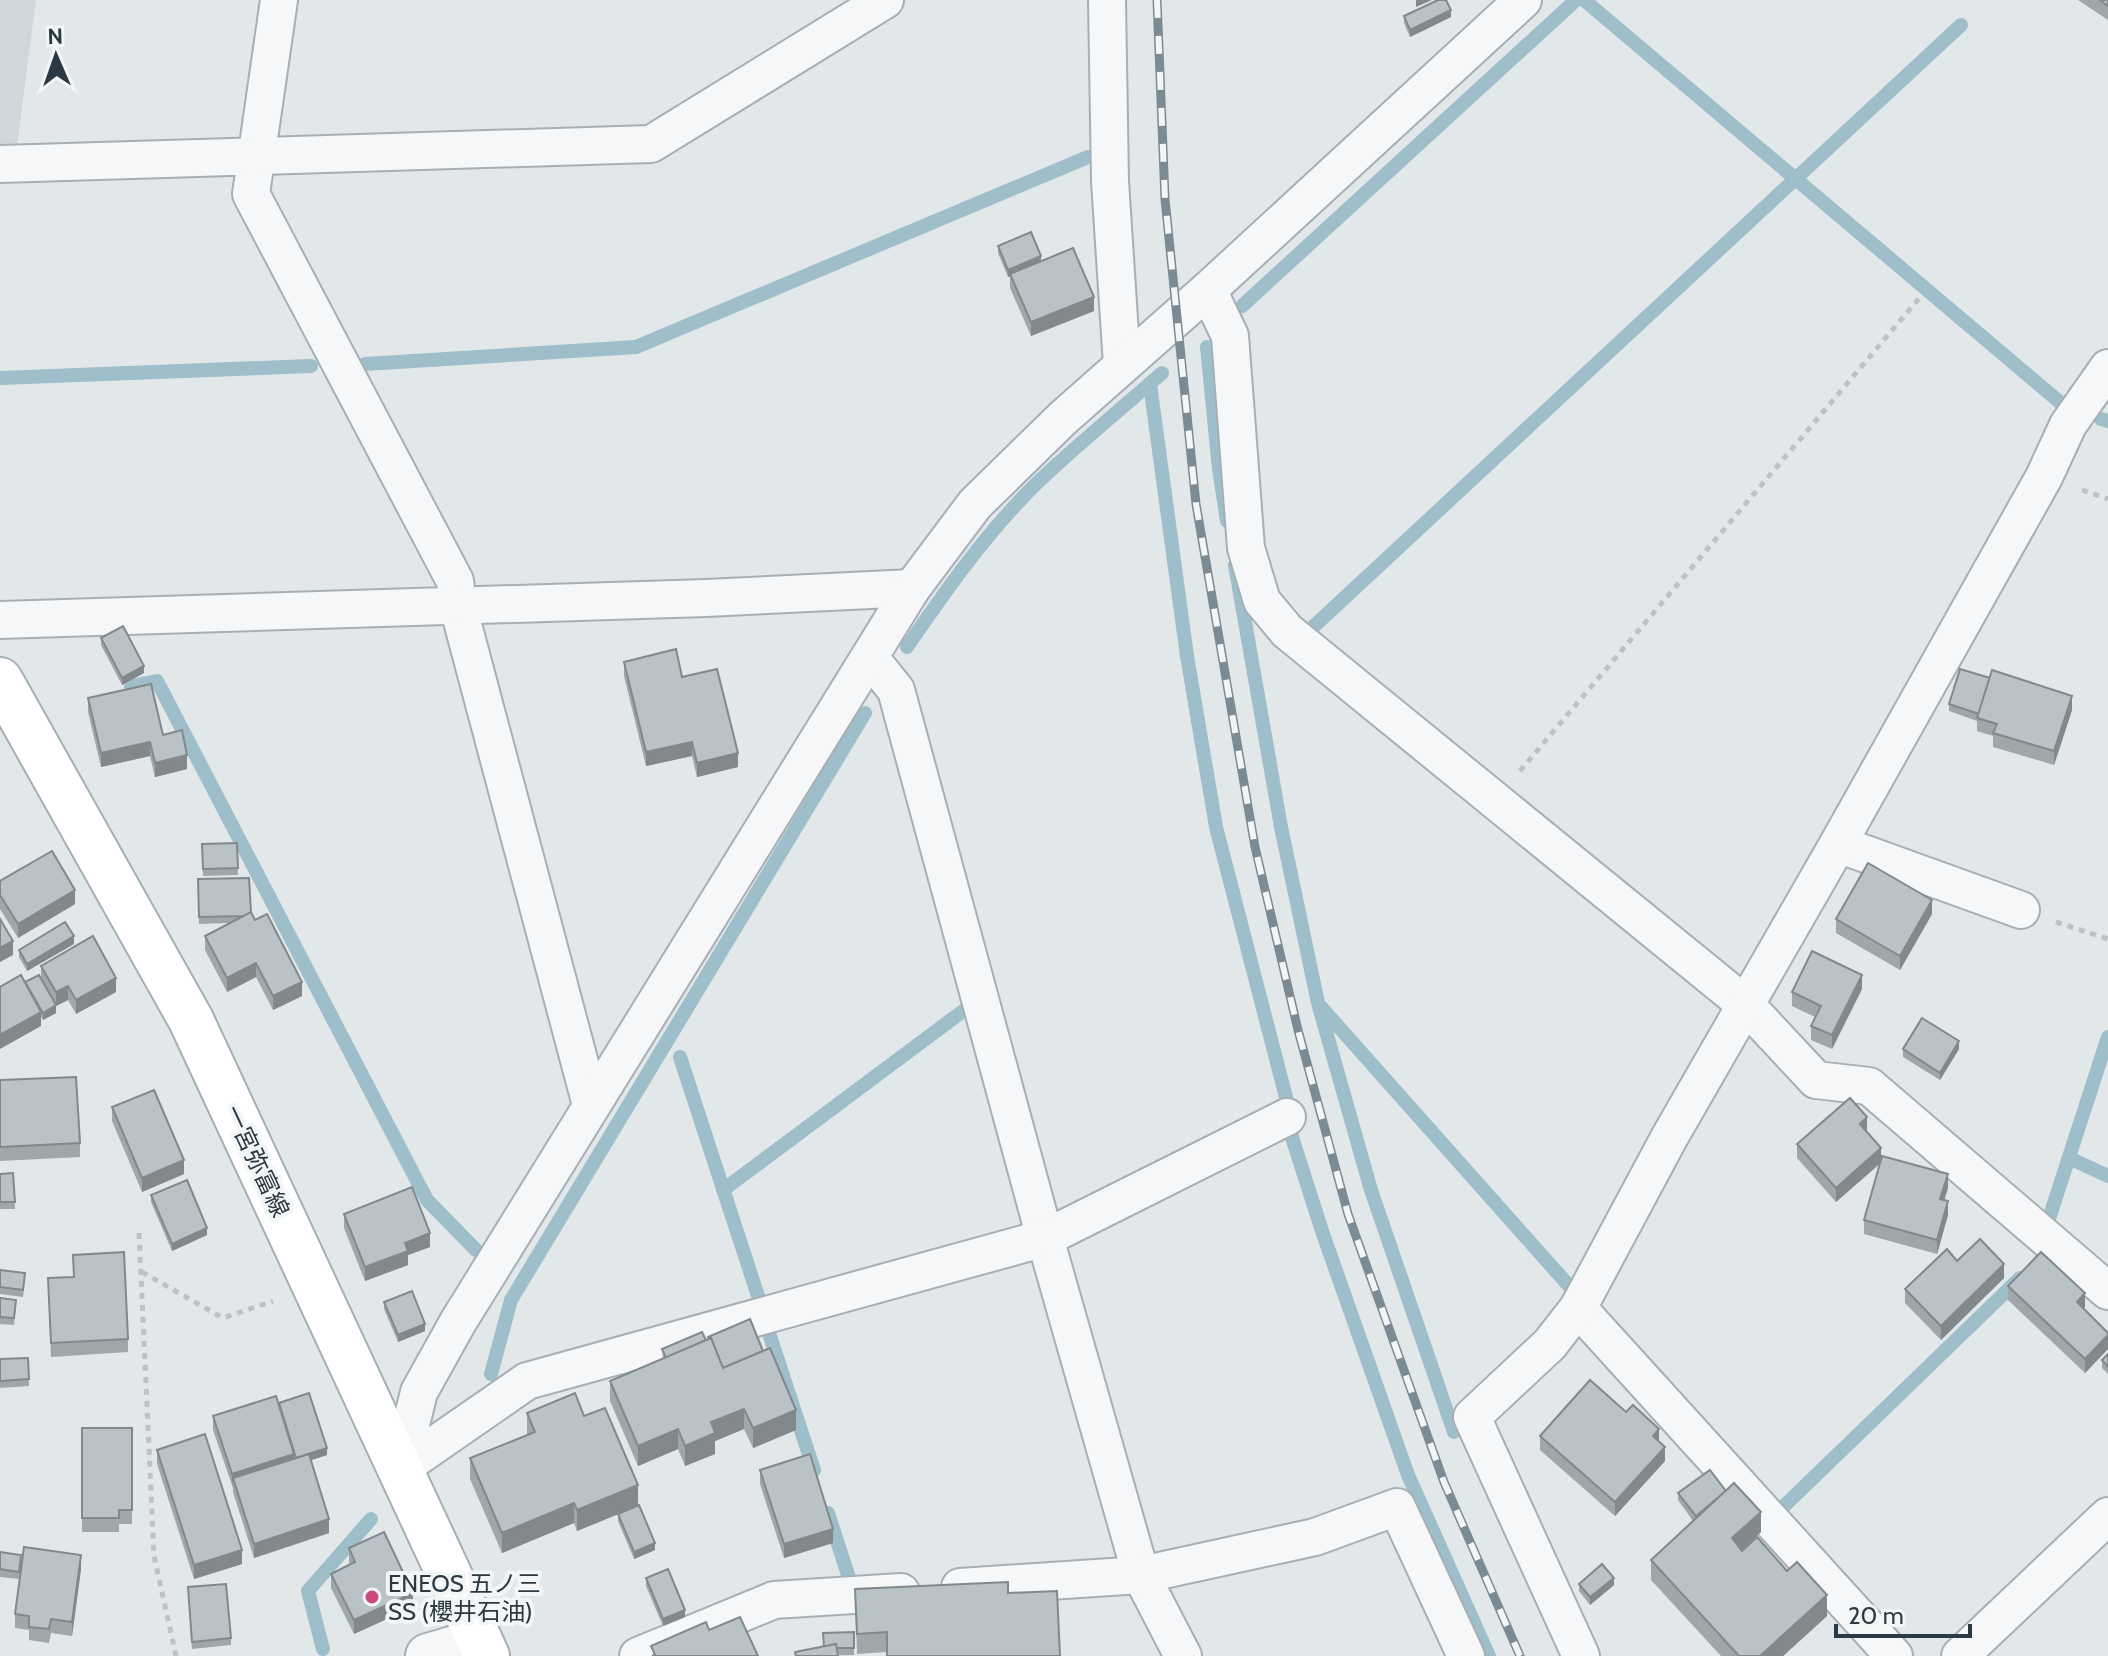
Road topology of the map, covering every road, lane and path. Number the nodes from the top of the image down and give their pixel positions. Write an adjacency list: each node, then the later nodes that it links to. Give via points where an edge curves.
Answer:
1 (279, 0): 5 (street)
2 (885, 0): 5 (street, via 651,144)
3 (1107, 0): 9 (street, via 1110,181)
4 (1523, 0): 7 (street)
5 (257, 156): 6 (street); 12 (street, via 251,194 455,581)
6 (0, 164)
7 (1208, 290): 9 (street); 16 (street, via 1230,336 1246,548 1262,601 1287,631)
8 (1921, 296): 16 (path)
9 (1122, 365): 11 (street, via 975,504)
10 (2108, 368): 17 (street, via 2068,425)
11 (912, 588): 12 (street); 14 (street)
12 (458, 606): 13 (street); 21 (street)
13 (0, 620)
14 (871, 659): 21 (street); 24 (street, via 896,690)
15 (0, 680): 26 (main road, 一宮弥富線, via 191,1020)
16 (1496, 799): 20 (street)
17 (1838, 844): 18 (street); 20 (street)
18 (2021, 910): 19 (path)
19 (2108, 939)
20 (1746, 1005): 27 (street, via 1816,1080 1869,1086); 28 (street)
21 (591, 1105): 29 (street, via 419,1392)
22 (1287, 1117): 24 (street)
23 (139, 1233): 25 (path)
24 (1045, 1238): 29 (street, via 527,1381); 31 (street)
25 (141, 1272): 26 (path, via 223,1318); 33 (path, via 154,1556)
26 (315, 1286): 29 (main road, 一宮弥富線)
27 (2108, 1291)
28 (1578, 1308): 38 (street, via 1550,1344 1472,1417); 39 (street)
29 (400, 1469): 32 (main road, 一宮弥富線)
30 (2108, 1516): 40 (street)
31 (1141, 1575): 35 (street, via 774,1600); 36 (street); 37 (street, via 1315,1537 1397,1507)
32 (484, 1648): 34 (street)
33 (176, 1656)
34 (428, 1656)
35 (638, 1656)
36 (1183, 1656)
37 (1466, 1656)
38 (1581, 1656)
39 (1894, 1656)
40 (1960, 1656)

